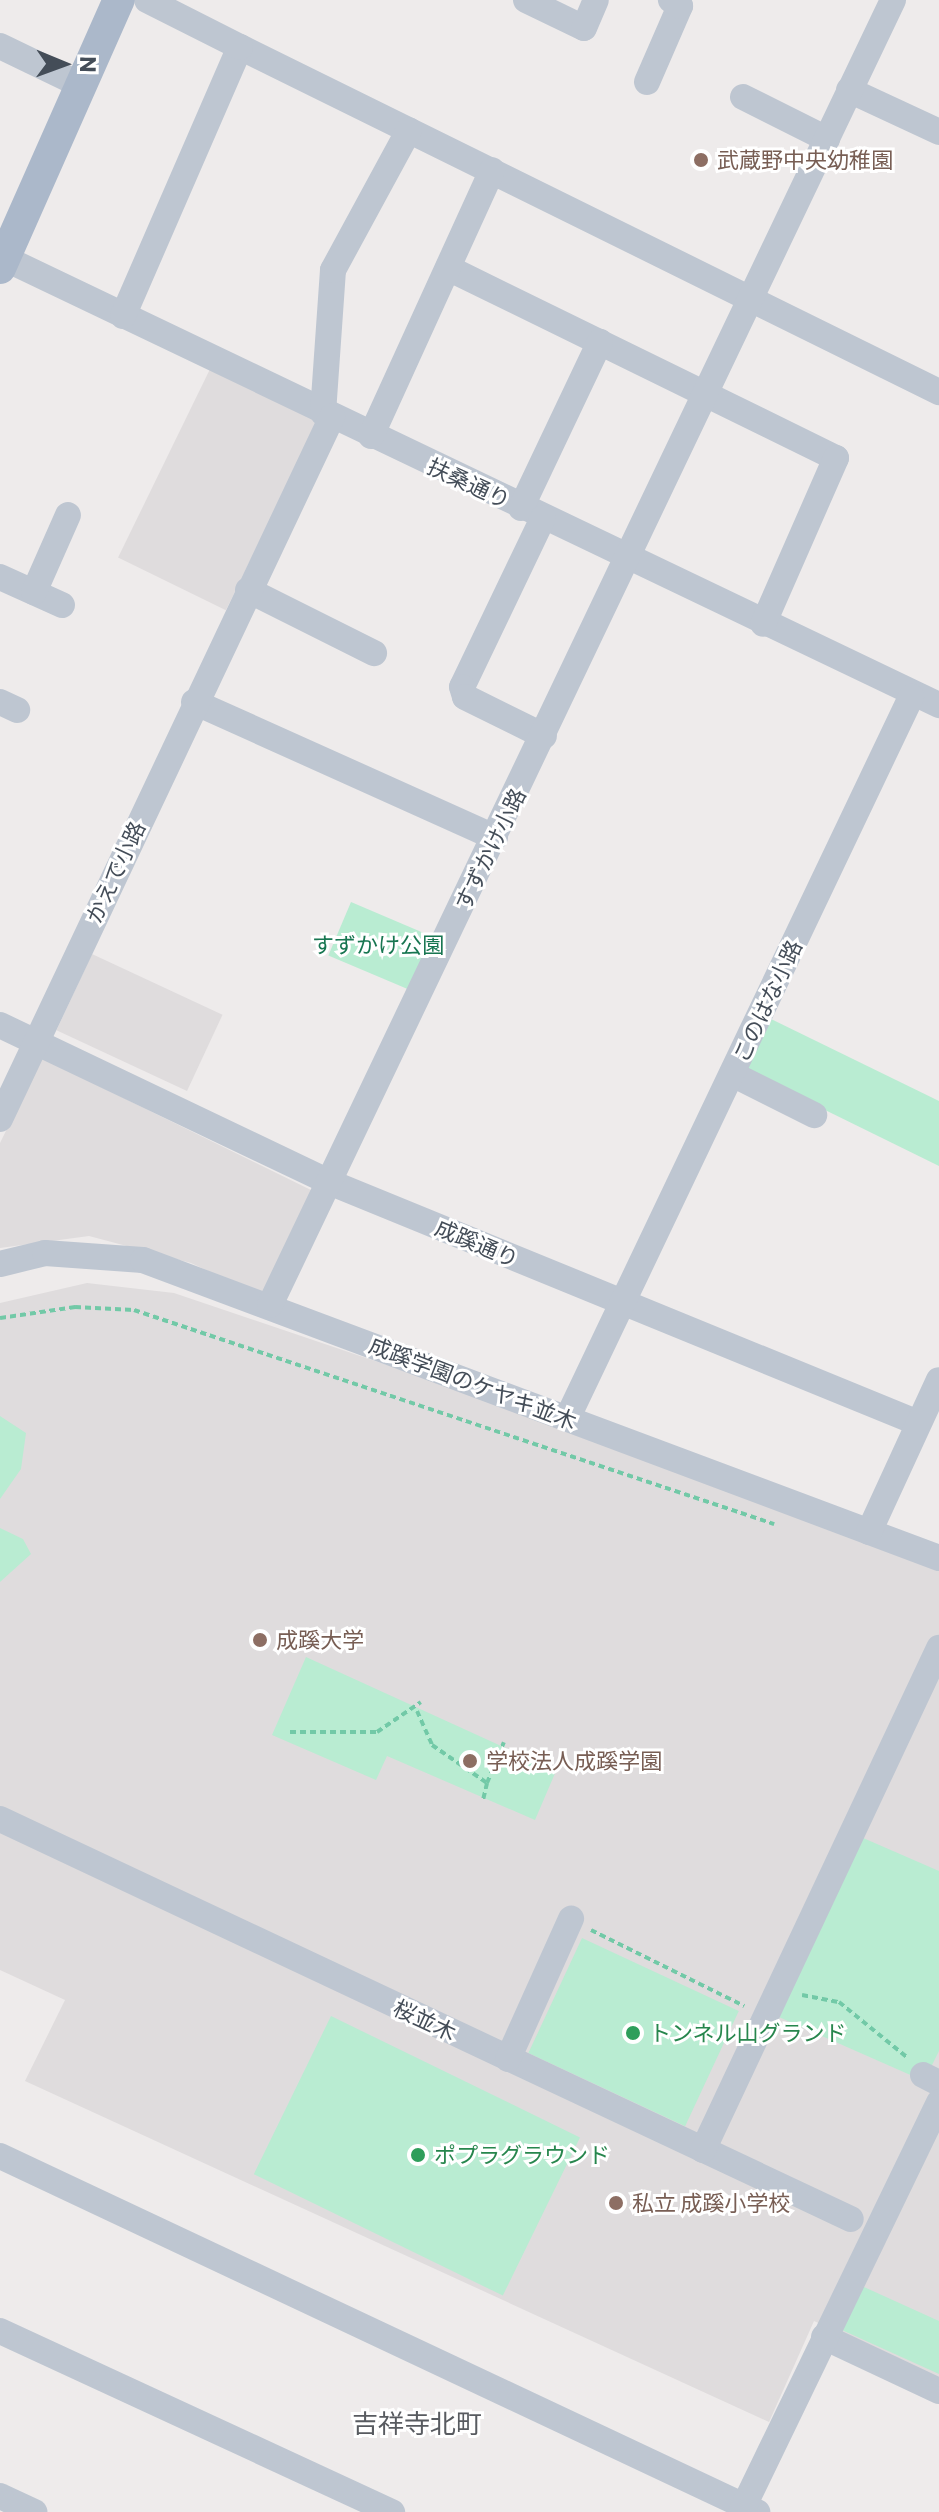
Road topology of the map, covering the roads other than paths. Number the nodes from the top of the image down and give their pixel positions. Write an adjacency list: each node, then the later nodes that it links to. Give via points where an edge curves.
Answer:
1 (119, 0): 10 (main road)
2 (147, 0): 8 (street)
3 (526, 0): 4 (street, via 584,28)
4 (596, 0)
5 (671, 0): 9 (street, via 680,6)
6 (893, 0): 11 (street, すずかけ小路)
7 (0, 46): 10 (street)
8 (240, 47): 13 (street); 20 (street)
9 (647, 82)
10 (79, 84): 17 (main road)
11 (849, 90): 14 (street); 15 (street, すずかけ小路)
12 (743, 97): 15 (street)
13 (409, 130): 16 (street); 24 (street, via 333,270)
14 (939, 132)
15 (827, 139): 19 (street, すずかけ小路)
16 (492, 170): 18 (street); 19 (street)
17 (2, 261): 20 (street, 扶桑通り)
18 (448, 268): 21 (street); 25 (street)
19 (752, 299): 22 (street); 23 (street, すずかけ小路)
20 (123, 316): 24 (street, 扶桑通り)
21 (600, 342): 23 (street); 26 (street)
22 (939, 392)
23 (707, 393): 28 (street, すずかけ小路); 33 (street, via 836,458)
24 (327, 415): 25 (street, 扶桑通り); 30 (street, かえで小路)
25 (371, 436): 26 (street, 扶桑通り)
26 (532, 513): 28 (street, 扶桑通り); 37 (street, via 462,687 465,697)
27 (68, 515): 31 (street)
28 (629, 559): 33 (street, 扶桑通り); 37 (street, すずかけ小路)
29 (0, 577): 31 (street)
30 (248, 590): 34 (street); 36 (street, かえで小路)
31 (34, 592): 32 (street)
32 (62, 605)
33 (763, 624): 35 (street, 扶桑通り)
34 (374, 653)
35 (930, 698): 41 (street, このはな小路)
36 (194, 702): 38 (street); 40 (street, かえで小路)
37 (544, 736): 38 (street, すずかけ小路)
38 (495, 837): 44 (street, すずかけ小路)
39 (0, 1025): 40 (street)
40 (37, 1042): 43 (street, かえで小路); 44 (street, 成蹊通り)
41 (732, 1074): 42 (street); 47 (street, このはな小路)
42 (814, 1115)
43 (0, 1119)
44 (329, 1182): 46 (street, すずかけ小路); 47 (street, 成蹊通り)
45 (0, 1264): 46 (street, 成蹊学園のケヤキ並木, via 20,1255 128,1257)
46 (270, 1305): 49 (street, 成蹊学園のケヤキ並木)
47 (625, 1305): 49 (street, このはな小路); 50 (street, 成蹊通り)
48 (939, 1380): 50 (street)
49 (567, 1419): 51 (street, 成蹊学園のケヤキ並木)
50 (918, 1423): 51 (street)
51 (869, 1532): 52 (street, 成蹊学園のケヤキ並木)
52 (939, 1558)
53 (939, 1648): 58 (street)
54 (0, 1819): 56 (street, 桜並木)
55 (571, 1919): 56 (street)
56 (508, 2059): 58 (street, 桜並木)
57 (939, 2102): 62 (street)
58 (703, 2150): 60 (street, 桜並木)
59 (0, 2156): 65 (street)
60 (851, 2219)
61 (0, 2331): 67 (street)
62 (824, 2337): 63 (street); 65 (street)
63 (939, 2391)
64 (0, 2496): 66 (street)
65 (747, 2510)
66 (34, 2512)
67 (392, 2512)

